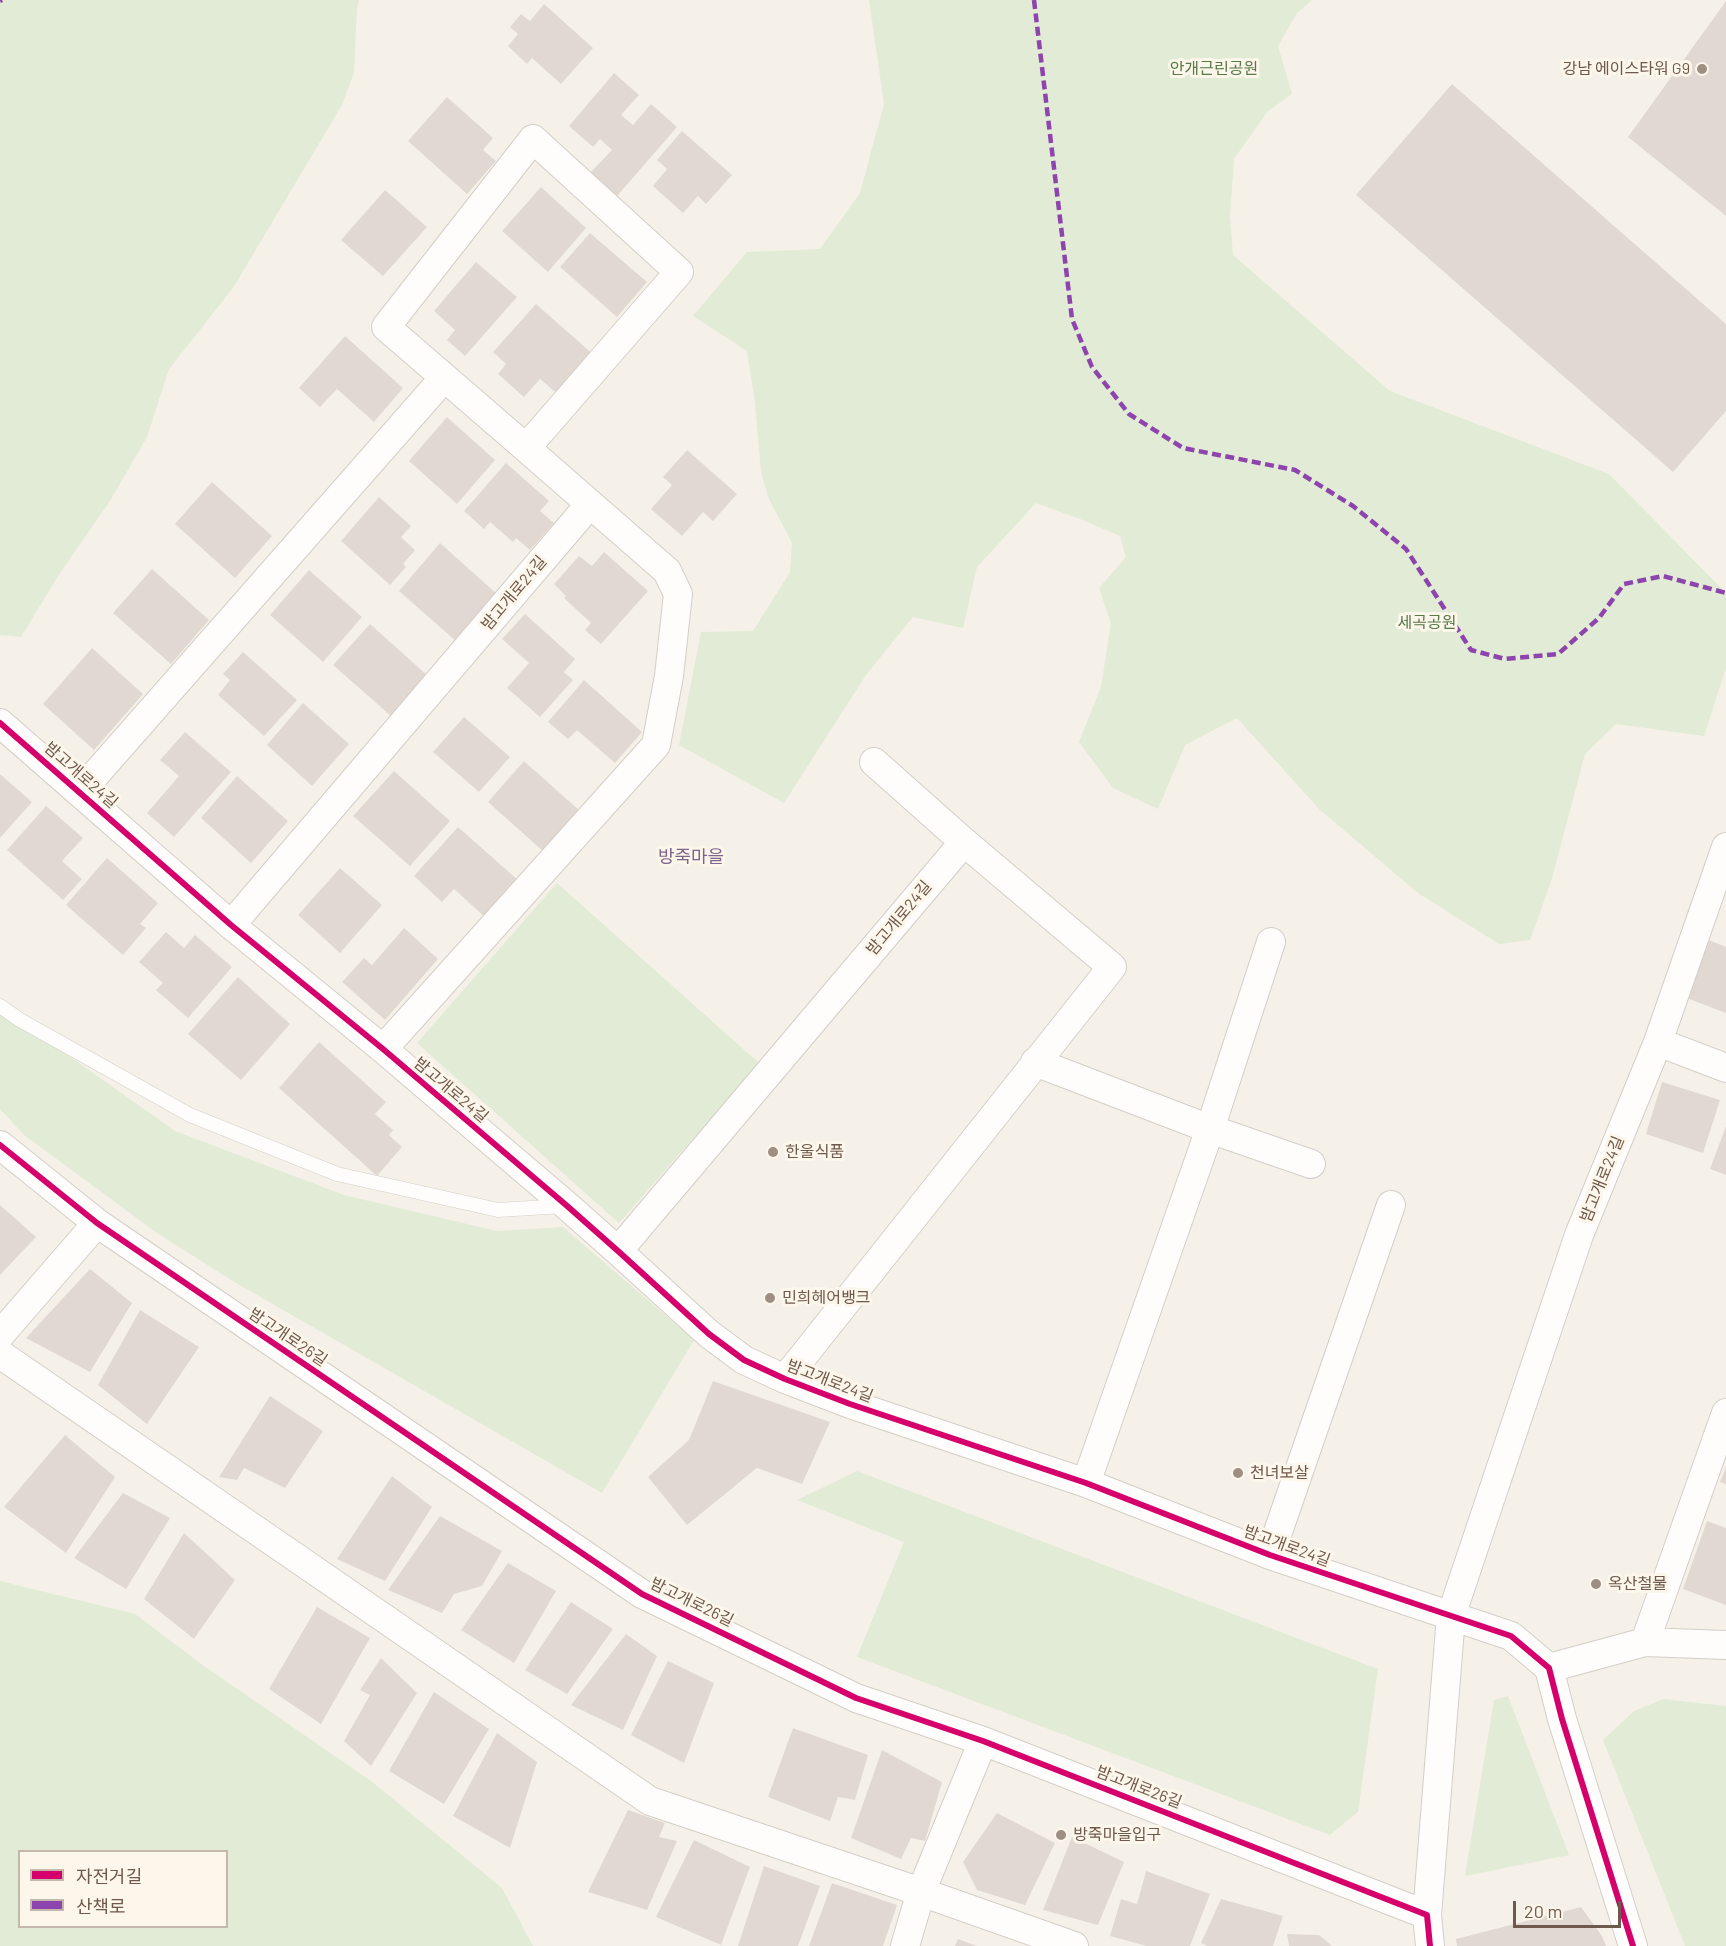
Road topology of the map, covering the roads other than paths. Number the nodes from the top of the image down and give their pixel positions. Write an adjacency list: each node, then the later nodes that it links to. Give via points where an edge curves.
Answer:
1 (444, 378): 2 (street); 2 (street, via 386,327 533,139 679,272); 6 (street, 밤고개로24길)
2 (526, 448): 3 (street)
3 (590, 504): 9 (street, 밤고개로24길); 13 (street, via 667,571 678,594 656,745)
4 (0, 723): 6 (street, 밤고개로24길)
5 (874, 762): 7 (street)
6 (80, 792): 9 (street, 밤고개로24길)
7 (964, 842): 14 (street, 밤고개로24길, via 1112,967); 22 (street, 밤고개로24길)
8 (1726, 847): 12 (street, 밤고개로24길)
9 (231, 925): 13 (street, 밤고개로24길)
10 (1271, 942): 16 (street)
11 (0, 1006): 19 (lane, via 190,1115 337,1174 498,1210)
12 (1658, 1042): 15 (street); 29 (street, 밤고개로24길, via 1579,1235)
13 (383, 1049): 19 (street, 밤고개로24길)
14 (1035, 1062): 16 (street); 25 (street, 밤고개로24길)
15 (1726, 1068)
16 (1210, 1128): 18 (street); 27 (street)
17 (0, 1145): 21 (street, 밤고개로26길)
18 (1311, 1164)
19 (566, 1205): 22 (street, 밤고개로24길)
20 (1391, 1205): 28 (street, 밤고개로24길)
21 (97, 1223): 23 (street); 33 (street, 밤고개로26길, via 642,1594 856,1698)
22 (618, 1251): 25 (street, 밤고개로24길, via 709,1334 744,1360)
23 (0, 1335)
24 (0, 1354): 34 (street, via 650,1801)
25 (784, 1379): 27 (street, 밤고개로24길)
26 (1726, 1413): 30 (street)
27 (1086, 1483): 28 (street, 밤고개로24길)
28 (1270, 1555): 29 (street, 밤고개로24길)
29 (1451, 1616): 32 (street, 밤고개로24길, via 1511,1636); 35 (street)
30 (1645, 1642): 31 (street); 32 (street)
31 (1726, 1645)
32 (1549, 1668): 39 (street)
33 (983, 1741): 34 (street); 35 (street, 밤고개로26길)
34 (921, 1892): 36 (street); 37 (street)
35 (1427, 1915): 38 (street)
36 (905, 1946)
37 (1074, 1946)
38 (1430, 1946)
39 (1633, 1946)

